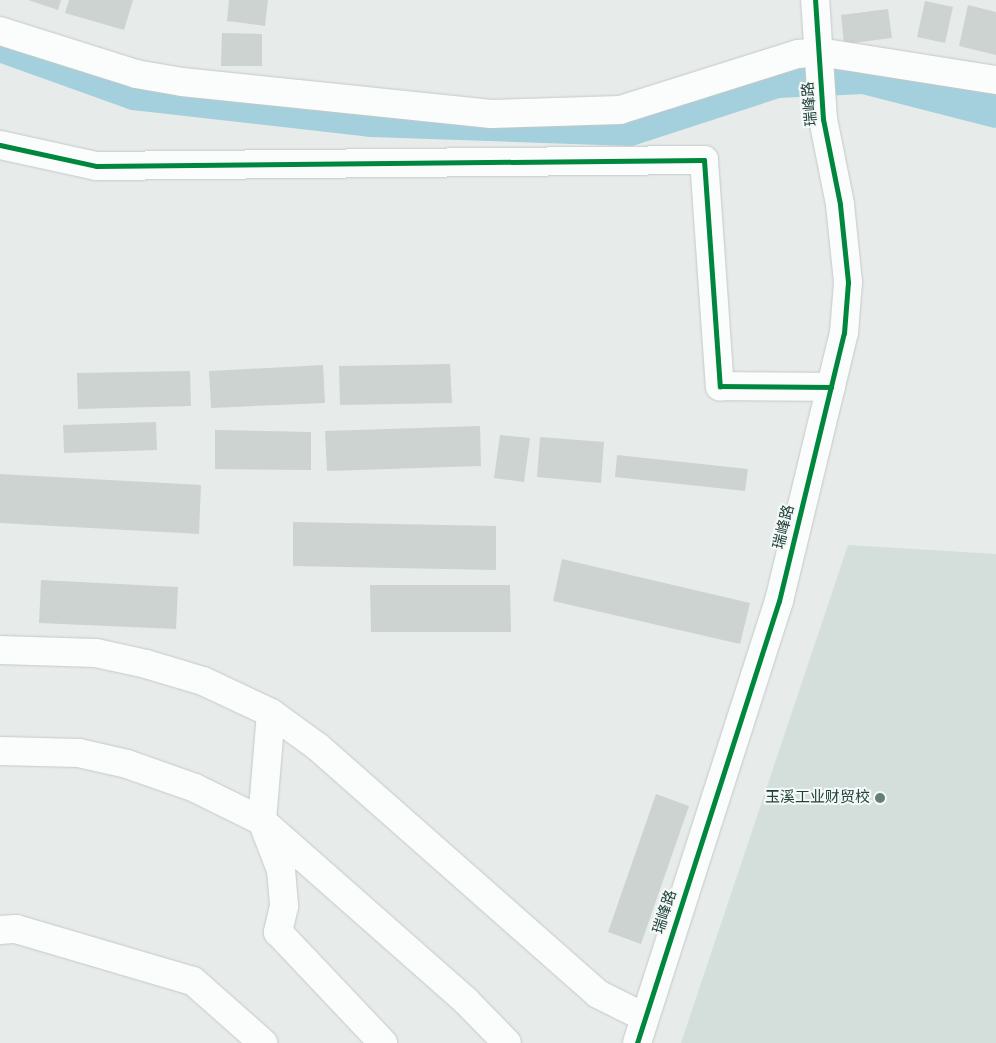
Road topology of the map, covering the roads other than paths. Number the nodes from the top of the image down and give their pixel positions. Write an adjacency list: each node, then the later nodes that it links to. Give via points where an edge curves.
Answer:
1 (815, 0): 3 (street, 瑞峰路)
2 (0, 31): 3 (street, via 136,74 182,82 491,114 620,110 798,54)
3 (819, 56): 4 (street); 6 (street, 瑞峰路, via 823,119 840,204 848,282 844,333)
4 (996, 80)
5 (0, 145): 6 (street, via 96,166 704,160 720,386)
6 (831, 387): 12 (street, 瑞峰路, via 779,601)
7 (0, 650): 8 (street, via 96,653 146,664 203,681)
8 (271, 713): 10 (street); 12 (street, via 318,747 598,994)
9 (0, 751): 10 (street, via 79,753 127,764 195,788)
10 (262, 821): 14 (street, via 281,870 284,906 278,932); 15 (street, via 467,1002)
11 (0, 930): 13 (street, via 16,930 192,981)
12 (644, 1017): 16 (street, 瑞峰路)
13 (263, 1043)
14 (383, 1043)
15 (507, 1043)
16 (637, 1043)

